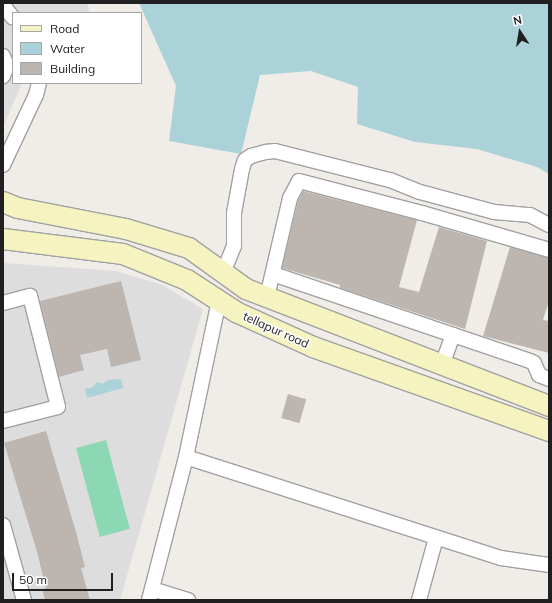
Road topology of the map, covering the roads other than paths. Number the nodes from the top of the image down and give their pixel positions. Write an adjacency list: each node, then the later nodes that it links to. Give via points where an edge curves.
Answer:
1 (3, 4): 2 (street)
2 (12, 17)
3 (3, 56): 4 (street, via 7,66)
4 (3, 76)
5 (39, 84): 6 (street)
6 (3, 165)
7 (3, 202): 11 (street, via 18,208 126,229 189,248)
8 (549, 225): 11 (street, via 530,215 494,212 420,192 390,180 275,151 266,152 251,156 242,169 234,213 234,246)
9 (3, 239): 14 (street, tellapur road, via 122,254 187,280)
10 (549, 250): 12 (street, via 303,181 296,184 290,198)
11 (224, 273): 13 (street, via 246,289)
12 (272, 274): 13 (street); 17 (street)
13 (267, 297): 16 (street)
14 (220, 301): 18 (street, tellapur road, via 236,312); 24 (street)
15 (3, 303): 22 (street, via 30,296 58,407)
16 (340, 325): 18 (street); 19 (street)
17 (453, 335): 19 (street); 20 (street, via 530,361 534,363 539,375)
18 (329, 353): 23 (street, tellapur road)
19 (442, 365): 21 (street)
20 (549, 379)
21 (549, 406)
22 (3, 421)
23 (549, 431)
24 (186, 457): 26 (street); 28 (street)
25 (3, 525): 29 (street)
26 (436, 538): 27 (street, via 501,558); 31 (street)
27 (549, 565)
28 (150, 594): 30 (street)
29 (24, 600)
30 (188, 600)
31 (419, 600)

